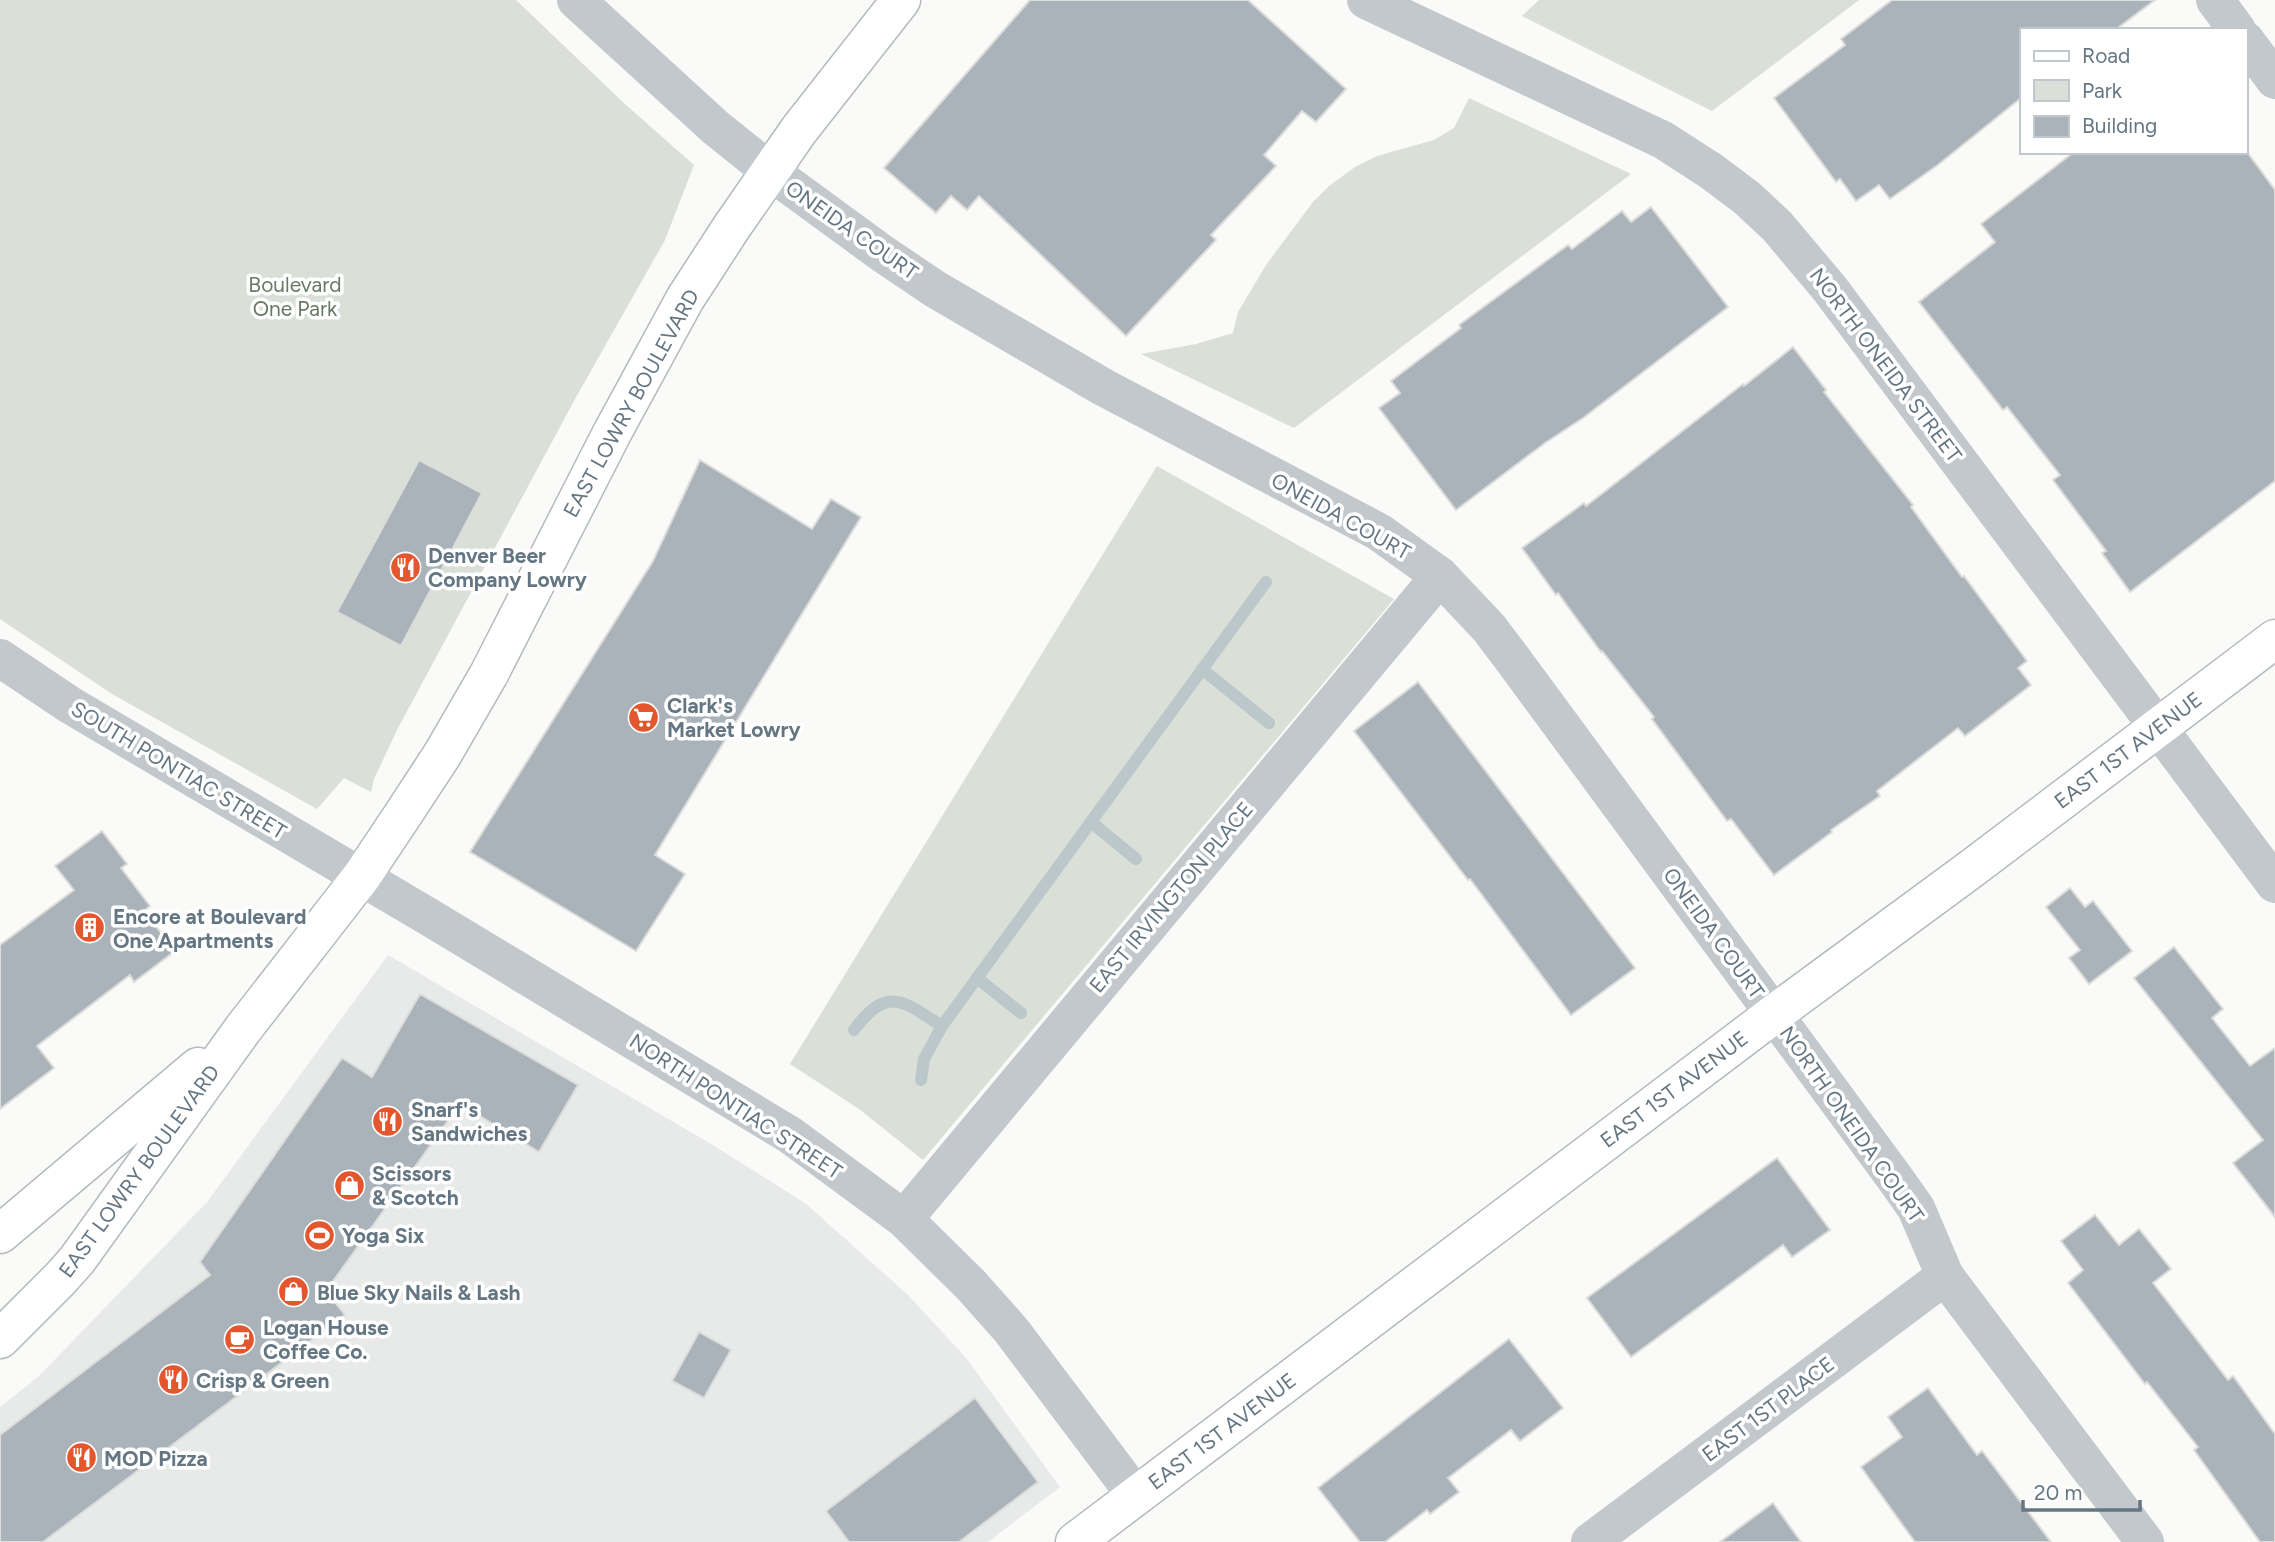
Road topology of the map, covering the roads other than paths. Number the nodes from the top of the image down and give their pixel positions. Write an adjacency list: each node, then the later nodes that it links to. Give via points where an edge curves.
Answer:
1 (576, 0): 8 (street, ONEIDA COURT)
2 (901, 0): 8 (street, EAST LOWRY BOULEVARD, via 826,93)
3 (1366, 0): 12 (street, NORTH ONEIDA STREET, via 1663,140 1747,198 1830,289)
4 (2215, 0): 5 (street)
5 (2236, 28)
6 (2247, 43): 7 (street)
7 (2275, 80)
8 (771, 172): 9 (street, ONEIDA COURT, via 935,289 1103,387 1379,532); 13 (street, EAST LOWRY BOULEVARD, via 685,299 489,674)
9 (1440, 576): 15 (street, ONEIDA COURT, via 1489,628); 17 (street, EAST IRVINGTON PLACE)
10 (2275, 639): 12 (street, EAST 1ST AVENUE)
11 (0, 659): 13 (street, SOUTH PONTIAC STREET)
12 (2157, 727): 14 (street, NORTH ONEIDA STREET); 15 (street, EAST 1ST AVENUE)
13 (362, 876): 16 (street, EAST LOWRY BOULEVARD); 17 (street, NORTH PONTIAC STREET, via 790,1135)
14 (2275, 884)
15 (1774, 1014): 19 (street, NORTH ONEIDA COURT, via 1916,1208); 21 (street, EAST 1ST AVENUE)
16 (243, 1029): 18 (street, EAST LOWRY BOULEVARD); 20 (street, EAST LOWRY BOULEVARD, via 77,1260)
17 (905, 1219): 21 (street, NORTH PONTIAC STREET, via 1011,1330)
18 (0, 1234)
19 (1945, 1276): 23 (street, EAST 1ST PLACE); 24 (street, NORTH ONEIDA COURT)
20 (0, 1339)
21 (1136, 1496): 22 (street, EAST 1ST AVENUE)
22 (1075, 1542)
23 (1590, 1542)
24 (2146, 1542)

